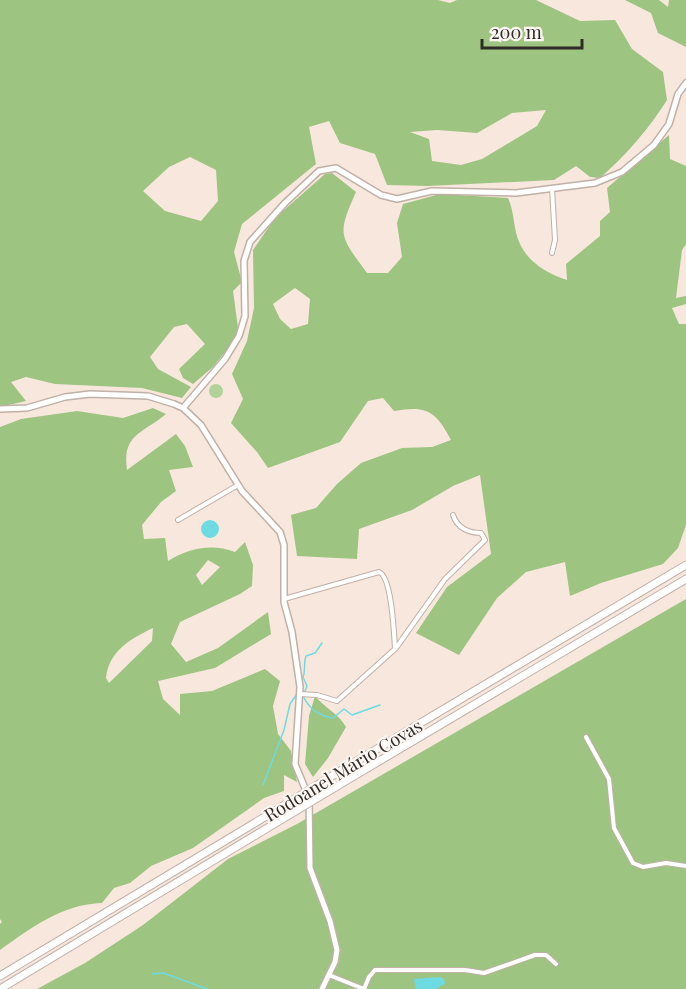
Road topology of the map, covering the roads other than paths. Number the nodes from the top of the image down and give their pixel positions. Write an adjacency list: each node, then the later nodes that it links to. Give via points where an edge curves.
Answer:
1 (686, 83): 2 (main road, via 663,134 629,167 595,183)
2 (552, 188): 3 (street); 4 (main road, via 506,194 434,191 397,199 381,195 336,168 319,171 250,242 244,261 245,316 239,336 225,359)
3 (552, 253)
4 (183, 408): 5 (main road, via 148,396 90,394 27,408); 6 (main road, via 205,430)
5 (0, 409)
6 (238, 485): 8 (street); 11 (main road, via 282,535)
7 (453, 515): 12 (street, via 468,532 482,533 485,540 445,579)
8 (178, 520)
9 (686, 565): 18 (highway, Rodoanel Mário Covas, bridge)
10 (686, 579): 19 (highway, Rodoanel Mário Covas, bridge)
11 (284, 599): 12 (street, via 381,572 389,596); 13 (main road)
12 (395, 649): 13 (street, via 337,701 317,694)
13 (300, 694): 17 (main road, via 294,757 309,798 310,868 336,943 337,956)
14 (586, 737): 15 (street, via 609,779 614,828 633,863 643,867 666,863)
15 (686, 866)
16 (556, 964): 21 (street, via 546,955 535,955 484,973 375,970)
17 (328, 975): 20 (main road); 21 (street)
18 (0, 976)
19 (0, 989)
20 (322, 989)
21 (364, 989)

